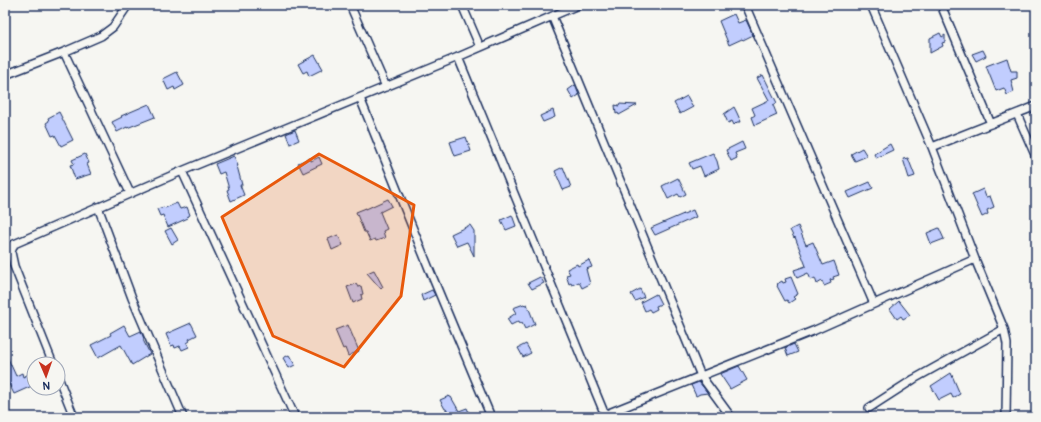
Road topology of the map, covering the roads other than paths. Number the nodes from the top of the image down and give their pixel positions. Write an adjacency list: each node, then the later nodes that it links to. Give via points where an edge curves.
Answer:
1 (128, 5): 11 (street, via 107,32)
2 (350, 5): 14 (street)
3 (462, 5): 10 (street)
4 (578, 5): 8 (street)
5 (745, 5): 27 (street)
6 (871, 5): 19 (street)
7 (941, 5): 18 (street)
8 (560, 8): 9 (street)
9 (552, 16): 10 (street); 30 (street)
10 (480, 47): 12 (street)
11 (64, 52): 13 (street); 22 (street)
12 (458, 57): 14 (street); 33 (street)
13 (5, 75)
14 (386, 87): 15 (street)
15 (360, 98): 21 (street); 37 (street)
16 (1036, 106): 17 (street)
17 (1017, 114): 18 (street); 20 (street)
18 (991, 124): 19 (street)
19 (932, 147): 26 (street)
20 (1036, 157)
21 (182, 171): 22 (street); 36 (street)
22 (130, 194): 23 (street)
23 (98, 207): 24 (street); 35 (street, via 132,298)
24 (14, 244): 25 (street); 29 (street, via 11,252 14,266)
25 (5, 248)
26 (975, 259): 27 (street); 28 (street)
27 (874, 304): 30 (street)
28 (1004, 329): 32 (street, via 914,379); 39 (street, via 1007,344)
29 (50, 356)
30 (701, 376): 33 (street); 38 (street)
31 (66, 396): 34 (street)
32 (869, 408)
33 (602, 416)
34 (74, 417)
35 (183, 417)
36 (295, 417)
37 (491, 417)
38 (730, 417)
39 (1006, 417)

